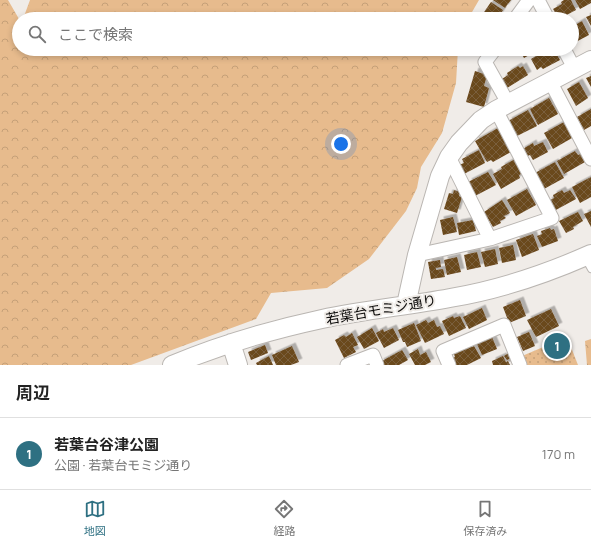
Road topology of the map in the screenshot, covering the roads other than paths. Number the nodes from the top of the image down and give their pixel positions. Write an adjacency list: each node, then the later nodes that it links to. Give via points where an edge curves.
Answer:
1 (529, 0): 3 (street)
2 (538, 0): 4 (street)
3 (520, 12)
4 (544, 12)
5 (490, 56): 10 (street, via 486,62)
6 (568, 56): 8 (street)
7 (591, 60): 8 (street)
8 (574, 68): 9 (street)
9 (550, 81): 10 (street); 12 (street)
10 (502, 107): 11 (street, via 468,132); 13 (street, via 552,218)
11 (449, 157): 13 (street); 14 (street, via 440,176)
12 (591, 160)
13 (490, 239): 14 (street)
14 (417, 255): 16 (street)
15 (589, 260): 16 (street, 若葉台モミジ通り, via 493,289)
16 (406, 305): 17 (street, 若葉台モミジ通り, via 278,329)
17 (231, 344): 18 (street, 若葉台モミジ通り); 19 (street)
18 (172, 365)
19 (238, 365)
20 (347, 365): 21 (street, via 372,355)
21 (376, 365)
22 (449, 365): 23 (street, via 443,351 504,325)
23 (520, 365)

